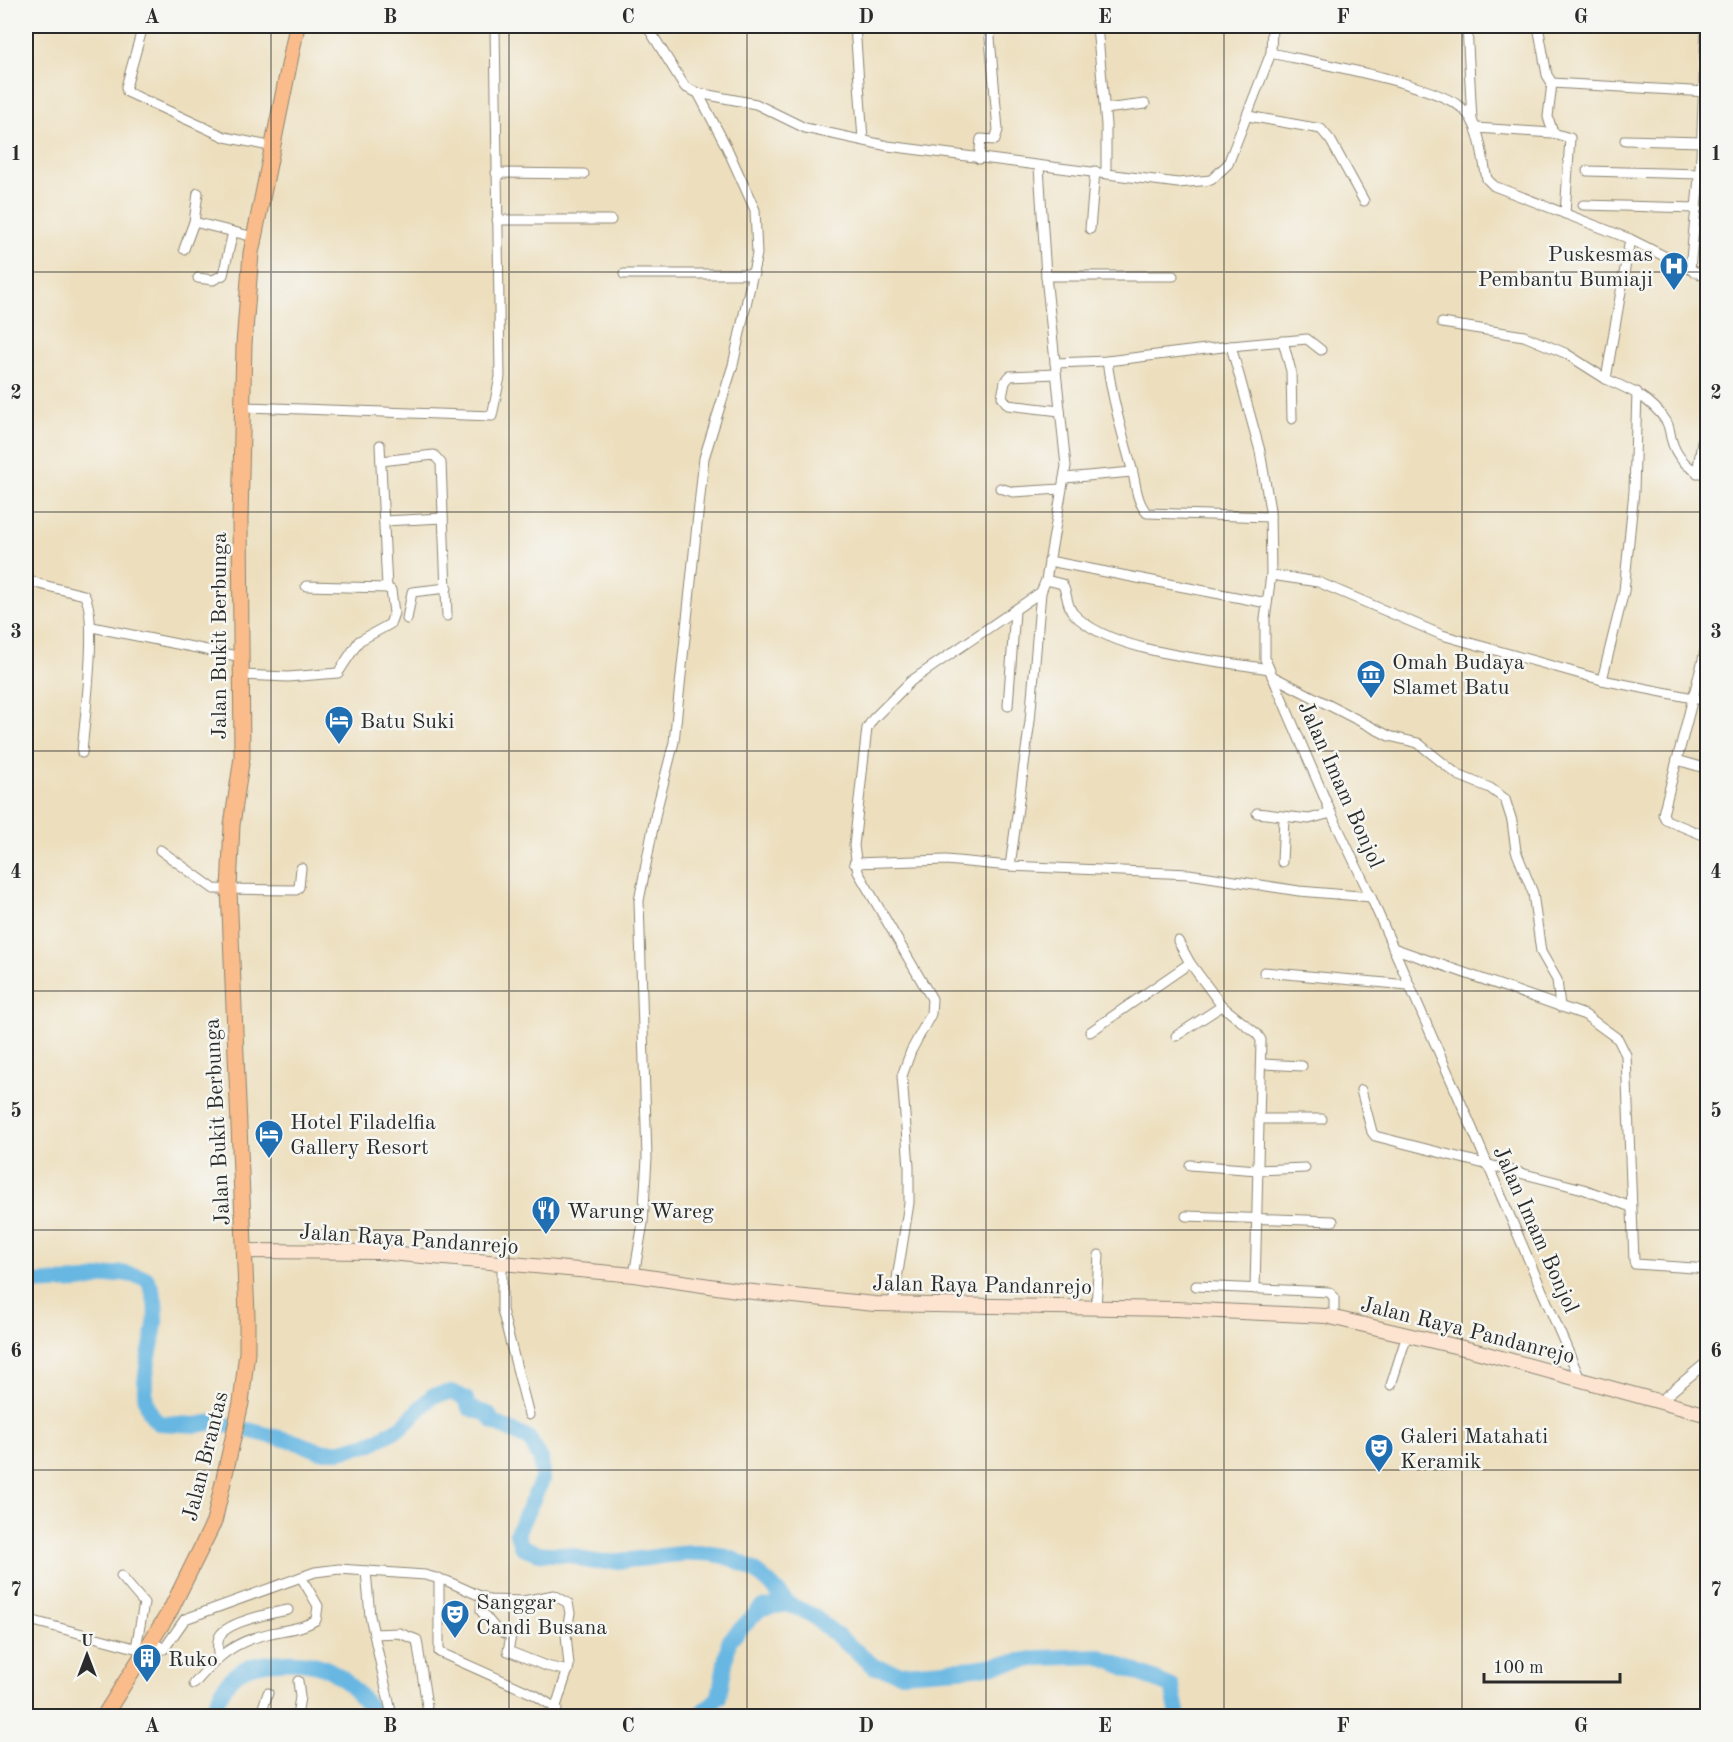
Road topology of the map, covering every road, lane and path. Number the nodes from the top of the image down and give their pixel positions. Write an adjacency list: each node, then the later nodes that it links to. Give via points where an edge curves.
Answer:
1 (142, 26): 24 (street, via 127,92 225,137)
2 (297, 26): 24 (main road, Jalan Bukit Berbunga)
3 (495, 26): 30 (street)
4 (648, 26): 15 (street, via 682,84)
5 (855, 26): 21 (street)
6 (989, 26): 25 (street, via 998,130 996,139 981,139)
7 (1097, 26): 17 (street)
8 (1272, 26): 12 (street)
9 (1467, 26): 19 (street)
10 (1538, 26): 13 (street)
11 (1706, 26): 14 (street)
12 (1271, 52): 18 (street); 19 (street, via 1421,90 1463,109)
13 (1552, 83): 14 (street); 20 (street, via 1548,117)
14 (1706, 92): 23 (street)
15 (698, 93): 21 (street, via 756,104 805,128); 48 (street, via 755,210)
16 (1145, 104): 17 (street)
17 (1105, 109): 26 (street)
18 (1248, 116): 26 (street, via 1228,164 1211,180 1178,183); 34 (street, via 1321,129)
19 (1474, 124): 20 (street); 37 (street, via 1491,183)
20 (1553, 133): 37 (street, via 1571,140)
21 (863, 140): 25 (street, via 888,146)
22 (1625, 140): 23 (street)
23 (1702, 142): 32 (street)
24 (274, 147): 43 (main road, Jalan Bukit Berbunga)
25 (979, 153): 27 (street)
26 (1106, 165): 28 (street)
27 (1039, 167): 28 (street); 49 (street)
28 (1095, 171): 41 (street)
29 (1587, 171): 32 (street)
30 (496, 173): 31 (street); 38 (street)
31 (584, 174)
32 (1700, 174): 36 (street)
33 (198, 193): 40 (street)
34 (1364, 201)
35 (1583, 205): 36 (street)
36 (1697, 208): 46 (street)
37 (1565, 214): 44 (street)
38 (497, 220): 39 (street); 65 (street, via 500,377 492,416)
39 (611, 220)
40 (194, 222): 42 (street); 45 (street)
41 (1090, 229)
42 (233, 232): 43 (street); 51 (street, via 223,274 213,280)
43 (254, 237): 65 (main road, Jalan Bukit Berbunga, via 244,344)
44 (1630, 239): 46 (street); 62 (street)
45 (184, 249)
46 (1690, 269): 52 (street)
47 (624, 274): 48 (street)
48 (754, 274): 140 (street, via 733,365 704,458 674,742 641,890 647,1158 643,1223)
49 (1046, 276): 50 (street); 59 (street)
50 (1173, 276)
51 (198, 278)
52 (1707, 278)
53 (1442, 323): 62 (street, via 1524,336 1565,353)
54 (26, 341): 61 (street)
55 (1283, 341): 56 (street); 57 (street, via 1307,339); 67 (street, via 1291,371)
56 (1231, 346): 58 (street); 76 (street, Jalan Imam Bonjol, via 1260,451)
57 (1321, 350)
58 (1107, 361): 59 (street); 70 (street, via 1112,397)
59 (1055, 363): 60 (street)
60 (1056, 374): 66 (street); 66 (street, via 1010,376 1002,397 1008,405)
61 (26, 376)
62 (1606, 380): 63 (street)
63 (1637, 392): 71 (street, via 1667,422 1674,450); 96 (street, via 1634,491 1624,591)
64 (1707, 406): 71 (street)
65 (244, 407): 93 (main road, Jalan Bukit Berbunga, via 240,519)
66 (1060, 411): 73 (street)
67 (1292, 419)
68 (380, 445): 69 (street)
69 (381, 460): 77 (street, via 434,455 438,458); 78 (street)
70 (1132, 472): 73 (street); 76 (street, via 1139,501 1147,513)
71 (1697, 473): 72 (street)
72 (1707, 476)
73 (1065, 478): 75 (street)
74 (1000, 488): 75 (street, via 1013,492)
75 (1061, 489): 79 (street)
76 (1270, 517): 80 (street, Jalan Imam Bonjol)
77 (443, 518): 78 (street); 85 (street)
78 (384, 521): 84 (street)
79 (1049, 561): 82 (street); 87 (street)
80 (1272, 575): 87 (street, Jalan Imam Bonjol); 96 (street, via 1318,582 1442,635)
81 (26, 578): 91 (street, via 84,595)
82 (1046, 580): 86 (street); 94 (street, via 1062,584 1074,614 1122,642)
83 (306, 586): 84 (street)
84 (387, 588): 95 (street, via 393,596 390,624 359,641 338,673)
85 (447, 588): 89 (street); 90 (street, via 412,592)
86 (1041, 592): 88 (street); 110 (street, via 1030,721)
87 (1267, 603): 94 (street, Jalan Imam Bonjol, via 1263,649)
88 (1015, 610): 99 (street); 109 (street, via 911,681 873,718 863,744)
89 (447, 616)
90 (407, 619)
91 (92, 627): 93 (street); 100 (street)
92 (1707, 640): 97 (street)
93 (242, 657): 95 (main road, Jalan Bukit Berbunga)
94 (1270, 672): 104 (street, Jalan Imam Bonjol); 120 (street, via 1389,736 1418,743 1458,775 1505,799 1516,851 1533,893 1540,952 1557,980)
95 (243, 675): 112 (main road, Jalan Bukit Berbunga, via 242,757 232,825)
96 (1602, 680): 97 (street)
97 (1692, 698): 98 (street); 101 (street)
98 (1707, 701)
99 (1008, 706)
100 (82, 753)
101 (1677, 760): 102 (street); 106 (street, via 1664,818)
102 (1707, 769)
103 (1257, 813): 105 (street)
104 (1331, 813): 105 (street, via 1309,819); 113 (street, Jalan Imam Bonjol)
105 (1284, 818): 108 (street)
106 (1707, 837)
107 (160, 850): 112 (street, via 211,888)
108 (1282, 862)
109 (854, 863): 110 (street, via 946,860); 143 (street, via 932,999 932,1014 902,1076 909,1203)
110 (1010, 866): 113 (street, via 1189,874 1299,891)
111 (301, 868): 112 (street, via 300,887 296,890)
112 (229, 889): 136 (main road, Jalan Bukit Berbunga)
113 (1371, 897): 115 (street, Jalan Imam Bonjol)
114 (1178, 940): 116 (street)
115 (1393, 948): 118 (street, Jalan Imam Bonjol); 120 (street)
116 (1190, 963): 119 (street); 121 (street)
117 (1264, 972): 118 (street)
118 (1407, 985): 128 (street, Jalan Imam Bonjol)
119 (1222, 1006): 122 (street); 123 (street, via 1259,1036)
120 (1560, 1007): 132 (street, via 1592,1019 1618,1039 1624,1049)
121 (1090, 1032)
122 (1176, 1036)
123 (1262, 1064): 124 (street); 126 (street)
124 (1302, 1066)
125 (1361, 1090): 128 (street, via 1375,1136)
126 (1259, 1119): 127 (street); 131 (street)
127 (1322, 1119)
128 (1488, 1164): 132 (street, via 1584,1189); 148 (street, Jalan Imam Bonjol)
129 (1190, 1165): 131 (street)
130 (1305, 1168): 131 (street)
131 (1258, 1170): 134 (street)
132 (1631, 1207): 139 (street, via 1635,1264)
133 (1186, 1216): 134 (street)
134 (1256, 1219): 135 (street); 142 (street)
135 (1333, 1221)
136 (245, 1251): 138 (main road, Jalan Raya Pandanrejo, via 378,1252); 161 (main road, Jalan Brantas, via 248,1352 242,1403 214,1522)
137 (1100, 1255): 144 (street)
138 (502, 1265): 140 (main road, Jalan Raya Pandanrejo); 151 (street, via 502,1310)
139 (1707, 1269)
140 (634, 1275): 143 (main road, Jalan Raya Pandanrejo, via 744,1291)
141 (1196, 1286): 142 (street)
142 (1255, 1289): 145 (street, via 1329,1292 1334,1297)
143 (893, 1304): 144 (main road, Jalan Raya Pandanrejo)
144 (1096, 1308): 145 (main road, Jalan Raya Pandanrejo)
145 (1334, 1317): 146 (main road, Jalan Raya Pandanrejo)
146 (1407, 1335): 148 (main road, Jalan Raya Pandanrejo); 149 (street)
147 (1707, 1361): 150 (street)
148 (1580, 1379): 150 (main road, Jalan Raya Pandanrejo)
149 (1391, 1385)
150 (1659, 1402): 152 (main road, Jalan Raya Pandanrejo)
151 (529, 1415)
152 (1707, 1415)
153 (366, 1571): 155 (street, via 339,1569); 156 (street, via 412,1572); 160 (street)
154 (121, 1576): 161 (street, via 144,1603)
155 (301, 1577): 161 (street, via 185,1619 164,1649); 162 (street, via 318,1606 316,1620 304,1627 242,1641)
156 (439, 1578): 157 (street); 168 (street, via 440,1652 529,1692)
157 (482, 1596): 163 (street, via 481,1611 495,1628 511,1636 508,1651); 163 (street, via 512,1601 544,1595 563,1598 570,1613 566,1634)
158 (288, 1610): 162 (street, via 249,1620 223,1632 218,1640)
159 (26, 1619): 161 (street)
160 (374, 1634): 167 (street, via 399,1633 417,1640); 172 (street)
161 (145, 1647): 169 (main road, Jalan Brantas)
162 (218, 1657): 165 (street)
163 (568, 1671): 168 (street)
164 (298, 1681): 171 (street)
165 (194, 1684)
166 (268, 1693): 170 (street)
167 (427, 1706)
168 (555, 1713)
169 (104, 1716)
170 (260, 1716)
171 (297, 1716)
172 (392, 1716)

